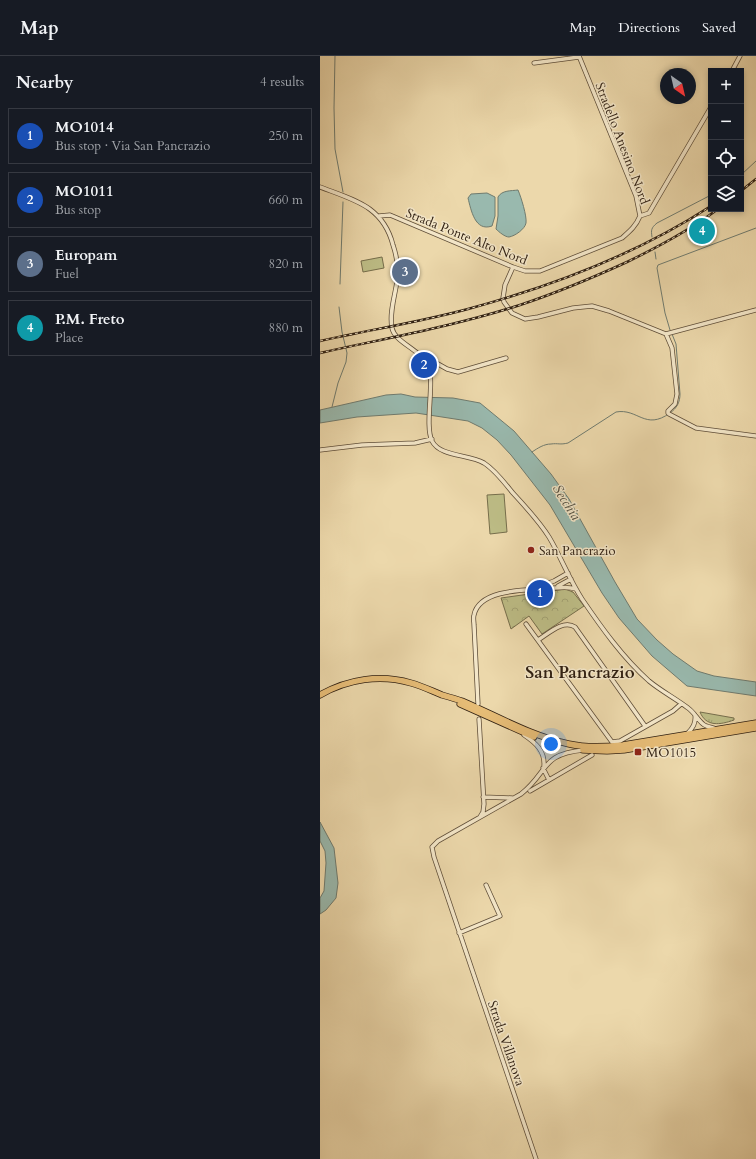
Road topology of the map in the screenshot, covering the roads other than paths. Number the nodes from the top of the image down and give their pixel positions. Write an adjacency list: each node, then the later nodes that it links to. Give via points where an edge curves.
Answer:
1 (740, 56): 4 (street)
2 (579, 57): 3 (street); 8 (street, Stradello Anesino Nord, via 636,196)
3 (534, 63)
4 (734, 68)
5 (708, 112): 8 (street, Strada Ponte Alto Nord, via 649,213)
6 (320, 187): 7 (street, via 349,198)
7 (379, 216): 9 (street, Strada Ponte Alto Nord, via 390,215); 13 (street, via 391,236 397,261 393,331)
8 (640, 216): 9 (street, Strada Ponte Alto Nord, via 631,231 622,238 540,271 525,271)
9 (513, 267): 11 (street, via 505,285 503,298 509,310 521,318 529,319 592,306)
10 (756, 310): 11 (street)
11 (666, 334): 14 (street, via 673,352 677,394 676,401 668,413 696,428)
12 (506, 358): 13 (street, via 458,372 448,370 431,360)
13 (426, 362): 15 (street, via 430,370)
14 (756, 436)
15 (432, 439): 16 (street, via 415,443); 17 (street, via 442,450 473,458 492,469 548,536)
16 (320, 450)
17 (568, 573): 18 (street); 20 (street)
18 (571, 579): 19 (street); 21 (street)
19 (557, 587): 20 (street); 21 (street)
20 (533, 589): 26 (street, via 492,596 476,610 474,625)
21 (576, 589): 27 (street, via 638,671)
22 (526, 624): 23 (street)
23 (538, 640): 31 (street, via 561,626 569,624 574,627); 31 (street, via 612,742 617,742)
24 (320, 695): 25 (main road, via 349,682 379,678 396,679)
25 (444, 695): 33 (main road); 35 (main road, via 538,735 583,747 607,747)
26 (478, 704)
27 (681, 704): 28 (street); 31 (street)
28 (694, 714): 34 (street, via 702,723); 35 (street, via 694,726)
29 (479, 719): 41 (street)
30 (756, 723): 34 (main road)
31 (645, 726)
32 (756, 728): 36 (main road, via 624,750)
33 (516, 730): 36 (main road, via 551,743); 38 (street, via 532,740 540,749 544,756)
34 (717, 730): 35 (main road)
35 (685, 735)
36 (585, 750): 38 (street, via 561,754)
37 (592, 756): 39 (street)
38 (544, 768): 39 (street); 42 (street, via 532,784)
39 (549, 780): 40 (street)
40 (530, 791)
41 (483, 797): 42 (street); 43 (street, via 483,812)
42 (515, 798): 43 (street)
43 (478, 819): 45 (street, Strada Villanova, via 438,841 432,847)
44 (486, 885): 45 (street, via 500,916)
45 (459, 933): 46 (street, Strada Villanova)
46 (536, 1159)

